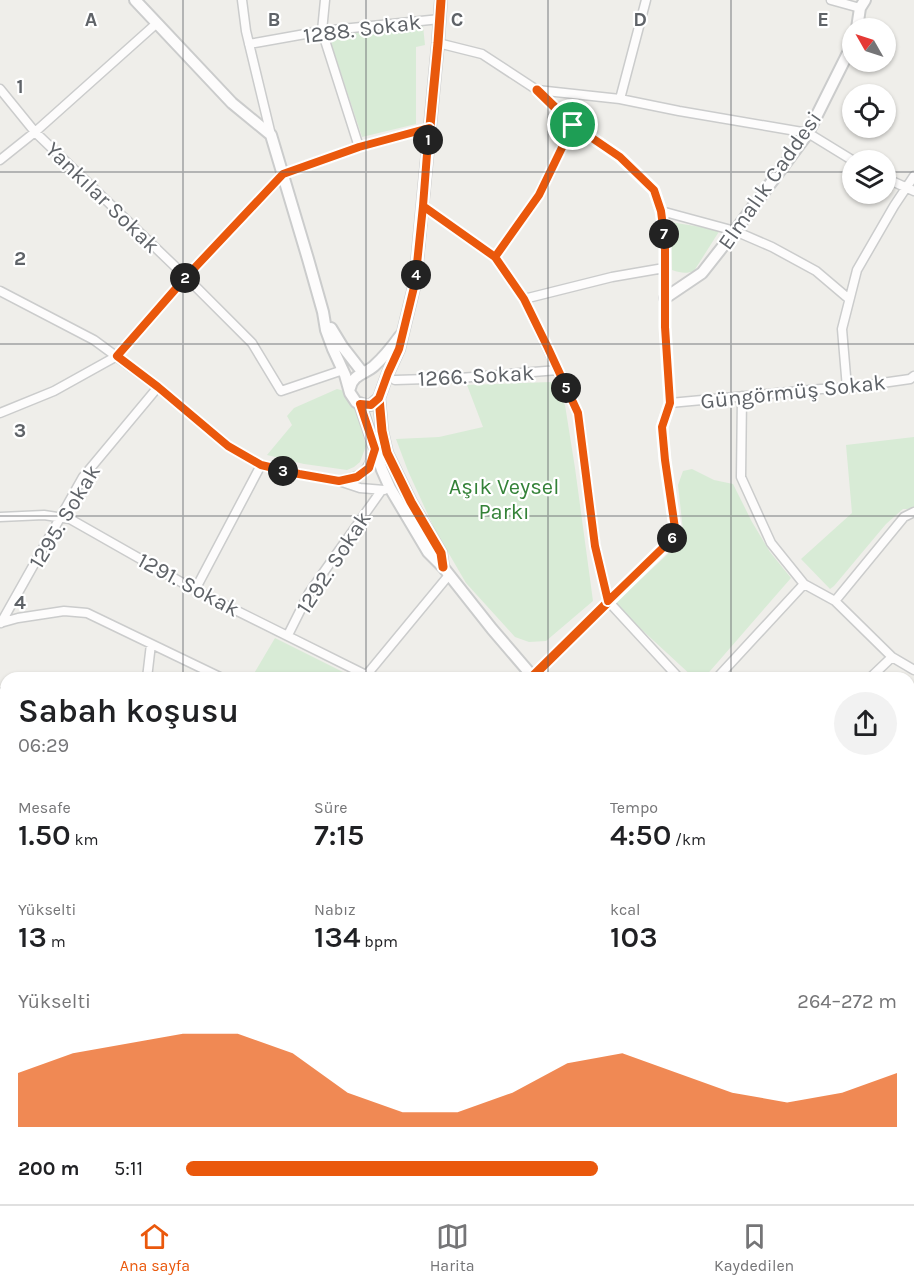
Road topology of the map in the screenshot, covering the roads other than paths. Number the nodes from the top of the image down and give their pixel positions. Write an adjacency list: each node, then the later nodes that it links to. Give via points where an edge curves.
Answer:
1 (135, 0): 9 (street)
2 (242, 0): 12 (street)
3 (324, 0): 10 (street)
4 (441, 0): 8 (street)
5 (646, 0): 16 (street)
6 (831, 0): 7 (street)
7 (863, 4)
8 (440, 19): 10 (street, 1288. Sokak); 11 (street)
9 (157, 23): 19 (street); 21 (street, via 232,103)
10 (322, 31): 12 (street, 1288. Sokak); 22 (street)
11 (438, 43): 15 (street, via 482,54); 18 (street)
12 (249, 44): 21 (street)
13 (842, 65): 20 (street, Elmalık Caddesi)
14 (0, 89): 19 (street, Yankılar Sokak)
15 (537, 90): 16 (street); 17 (street)
16 (620, 99): 20 (street)
17 (573, 125): 30 (street, via 620,157 654,190); 32 (street, via 539,195)
18 (429, 128): 22 (street); 29 (street)
19 (35, 132): 24 (street); 34 (street, Yankılar Sokak)
20 (808, 133): 23 (street); 31 (street, Elmalık Caddesi)
21 (271, 135): 25 (street)
22 (359, 147): 25 (street)
23 (842, 154)
24 (0, 160)
25 (283, 174): 34 (street); 39 (street)
26 (914, 177): 28 (street)
27 (896, 183): 28 (street)
28 (910, 189): 37 (street, via 857,270)
29 (423, 206): 32 (street); 40 (street, via 415,283)
30 (661, 211): 31 (street); 33 (street)
31 (735, 231): 36 (street, Elmalık Caddesi, via 702,273); 37 (street, via 816,271)
32 (495, 257): 38 (street)
33 (664, 268): 36 (street); 38 (street)
34 (186, 277): 41 (street); 42 (street, Yankılar Sokak, via 252,344 281,391)
35 (0, 291): 41 (street)
36 (665, 298): 52 (street)
37 (849, 298): 49 (street, via 842,329)
38 (524, 299): 43 (street)
39 (323, 312): 42 (street, via 326,330); 44 (street)
40 (402, 334): 44 (street, via 386,355); 50 (street)
41 (117, 356): 47 (street); 54 (street)
42 (343, 370): 48 (street)
43 (558, 370): 46 (street, 1266. Sokak); 65 (street, via 578,413 595,546)
44 (363, 374): 48 (street, via 354,379); 50 (street, via 378,378)
45 (914, 376): 49 (street, Güngörmüş Sokak)
46 (394, 380)
47 (158, 387): 56 (street, via 228,446); 60 (street, 1295. Sokak, via 83,477)
48 (350, 388): 53 (street, via 352,398)
49 (847, 388): 51 (street, Güngörmüş Sokak)
50 (380, 393): 53 (street, via 371,405); 62 (street, via 387,453 441,553)
51 (742, 396): 52 (street, Güngörmüş Sokak); 63 (street, via 741,477 771,543)
52 (670, 403): 65 (street, via 662,427 676,535)
53 (360, 404): 55 (street)
54 (0, 413)
55 (375, 449): 57 (street, via 369,468 357,477); 58 (street)
56 (261, 465): 57 (street); 64 (street)
57 (339, 481): 58 (street, via 360,488)
58 (386, 489): 62 (street, via 428,552); 68 (street, 1292. Sokak, via 309,593)
59 (914, 512): 66 (street, via 904,517)
60 (60, 517): 61 (street, 1291. Sokak, via 44,514); 64 (street, 1291. Sokak); 67 (street, 1295. Sokak)
61 (0, 518)
62 (446, 571): 75 (street); 76 (street)
63 (804, 584): 66 (street); 79 (street)
64 (195, 590): 68 (street, 1291. Sokak)
65 (608, 601): 77 (street); 78 (street)
66 (835, 601): 70 (street)
67 (1, 623): 69 (street, via 64,611 87,613)
68 (288, 635): 74 (street, 1291. Sokak)
69 (151, 644): 72 (street); 73 (street)
70 (892, 657): 71 (street); 80 (street)
71 (914, 670)
72 (148, 672)
73 (209, 672)
74 (358, 672)
75 (372, 672)
76 (530, 672)
77 (539, 672)
78 (673, 672)
79 (723, 672)
80 (876, 672)

